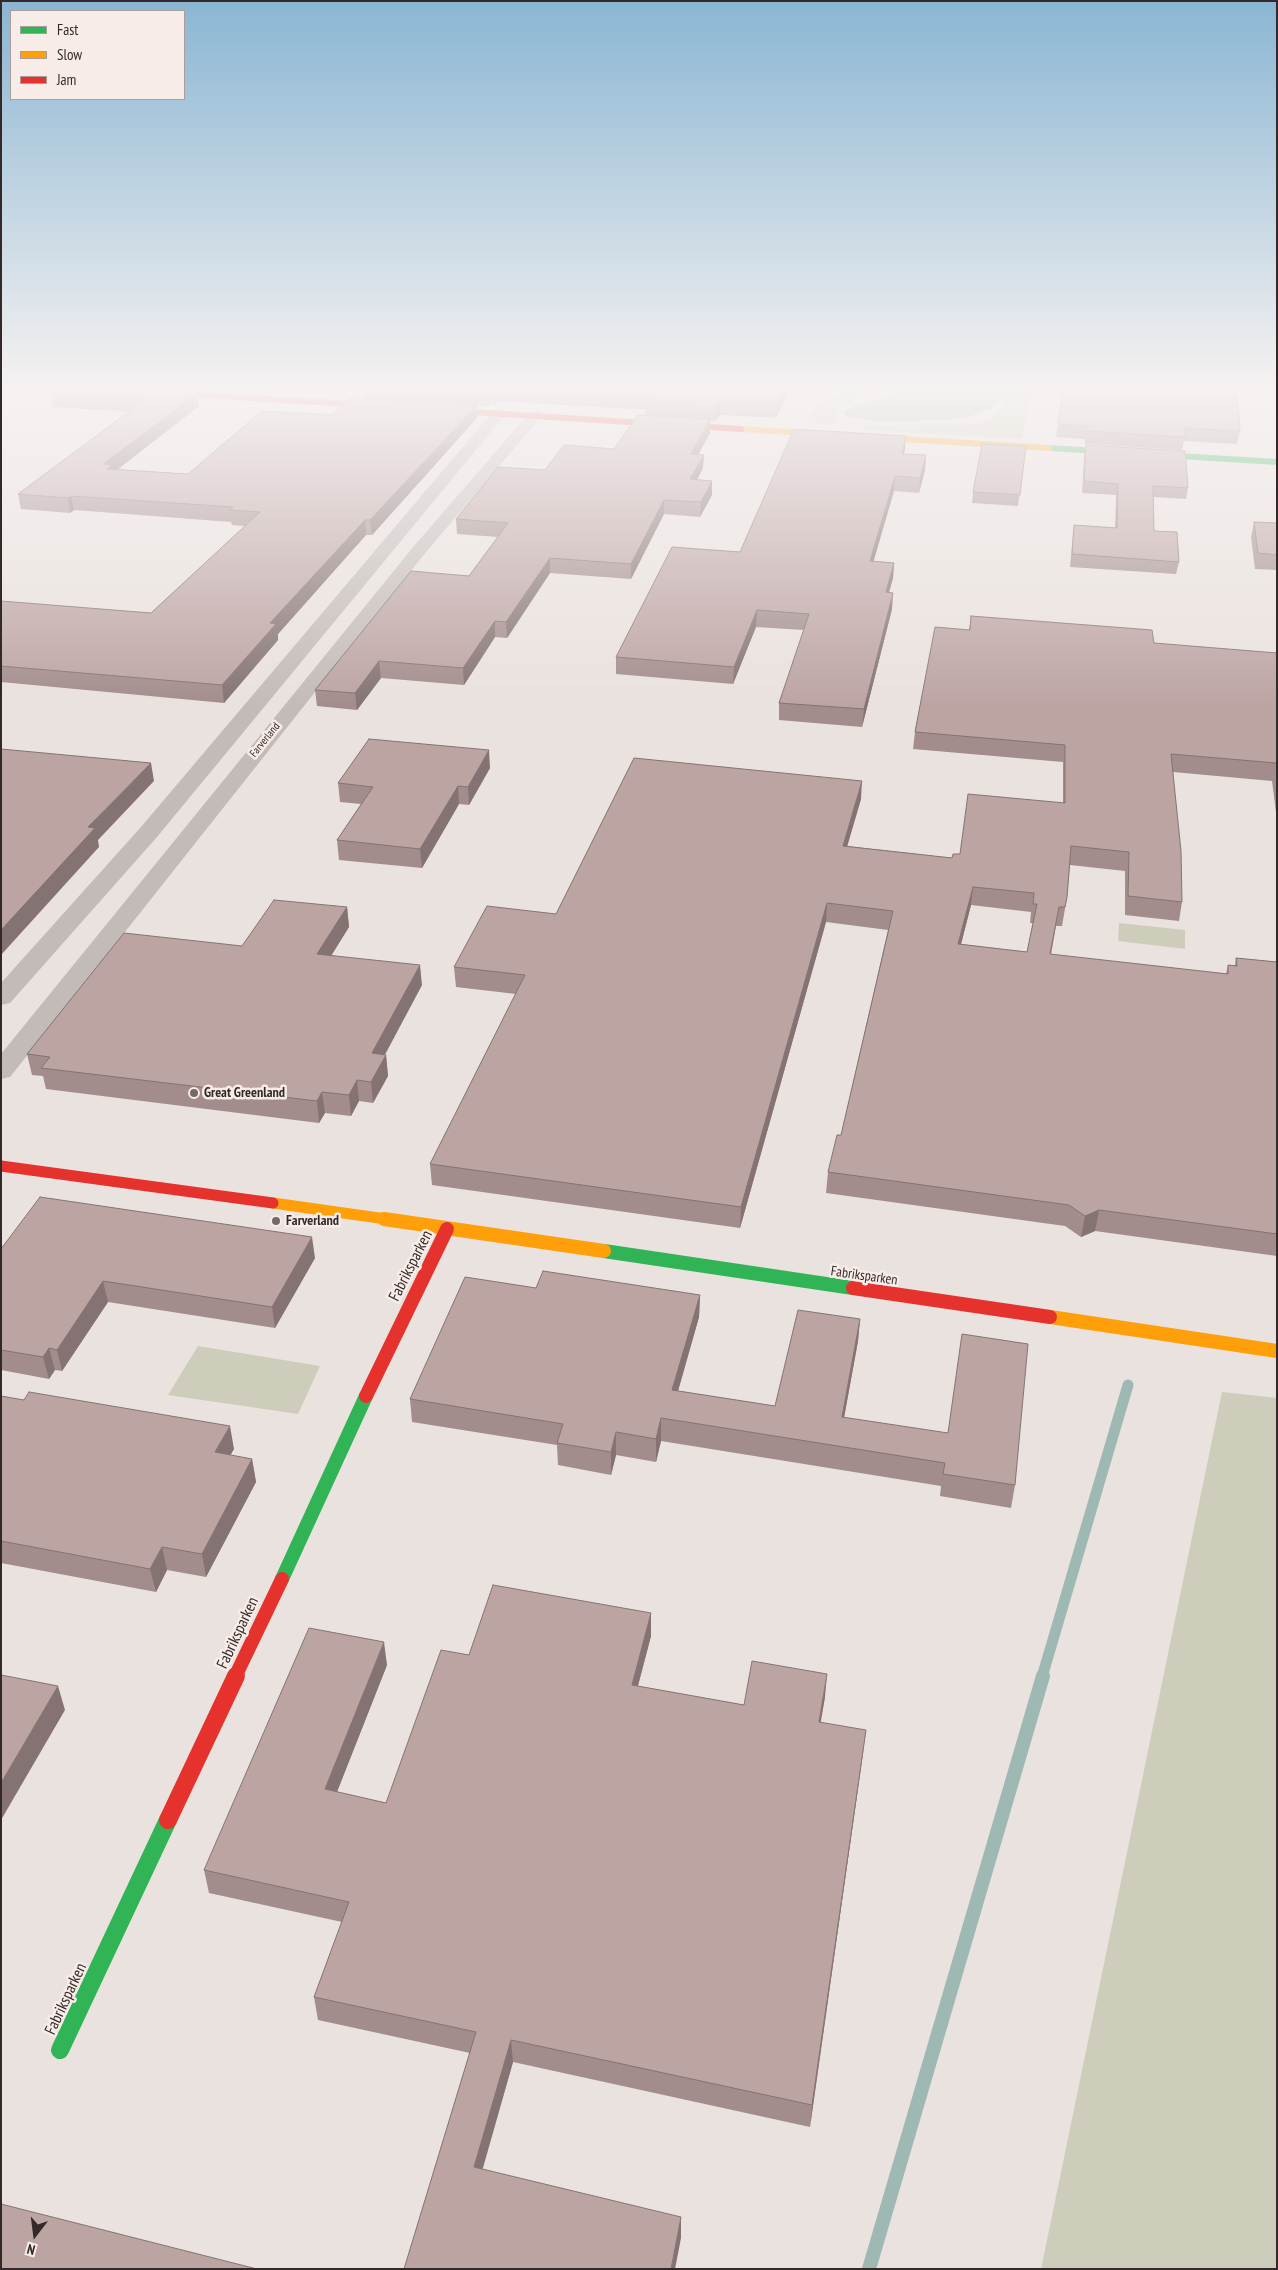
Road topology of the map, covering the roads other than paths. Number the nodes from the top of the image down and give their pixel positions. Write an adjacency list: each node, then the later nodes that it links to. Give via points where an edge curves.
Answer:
1 (432, 494): 3 (street)
2 (468, 494): 4 (street, Farverland)
3 (388, 547): 4 (street); 5 (street)
4 (420, 549): 6 (street, Farverland)
5 (312, 636): 6 (street); 7 (street)
6 (346, 640): 8 (street, Farverland)
7 (253, 707): 8 (street); 9 (street)
8 (289, 710): 10 (street, Farverland)
9 (227, 738): 10 (street); 11 (street)
10 (264, 741): 12 (street, Farverland)
11 (78, 911): 12 (street); 13 (street)
12 (125, 916): 14 (street, Farverland)
13 (1, 998)
14 (1, 1071)
15 (1, 1166): 16 (street, Fabriksparken)
16 (447, 1229): 17 (street, Fabriksparken); 18 (street, Fabriksparken, via 382,1358 345,1445)
17 (1277, 1351)
18 (60, 2050)

